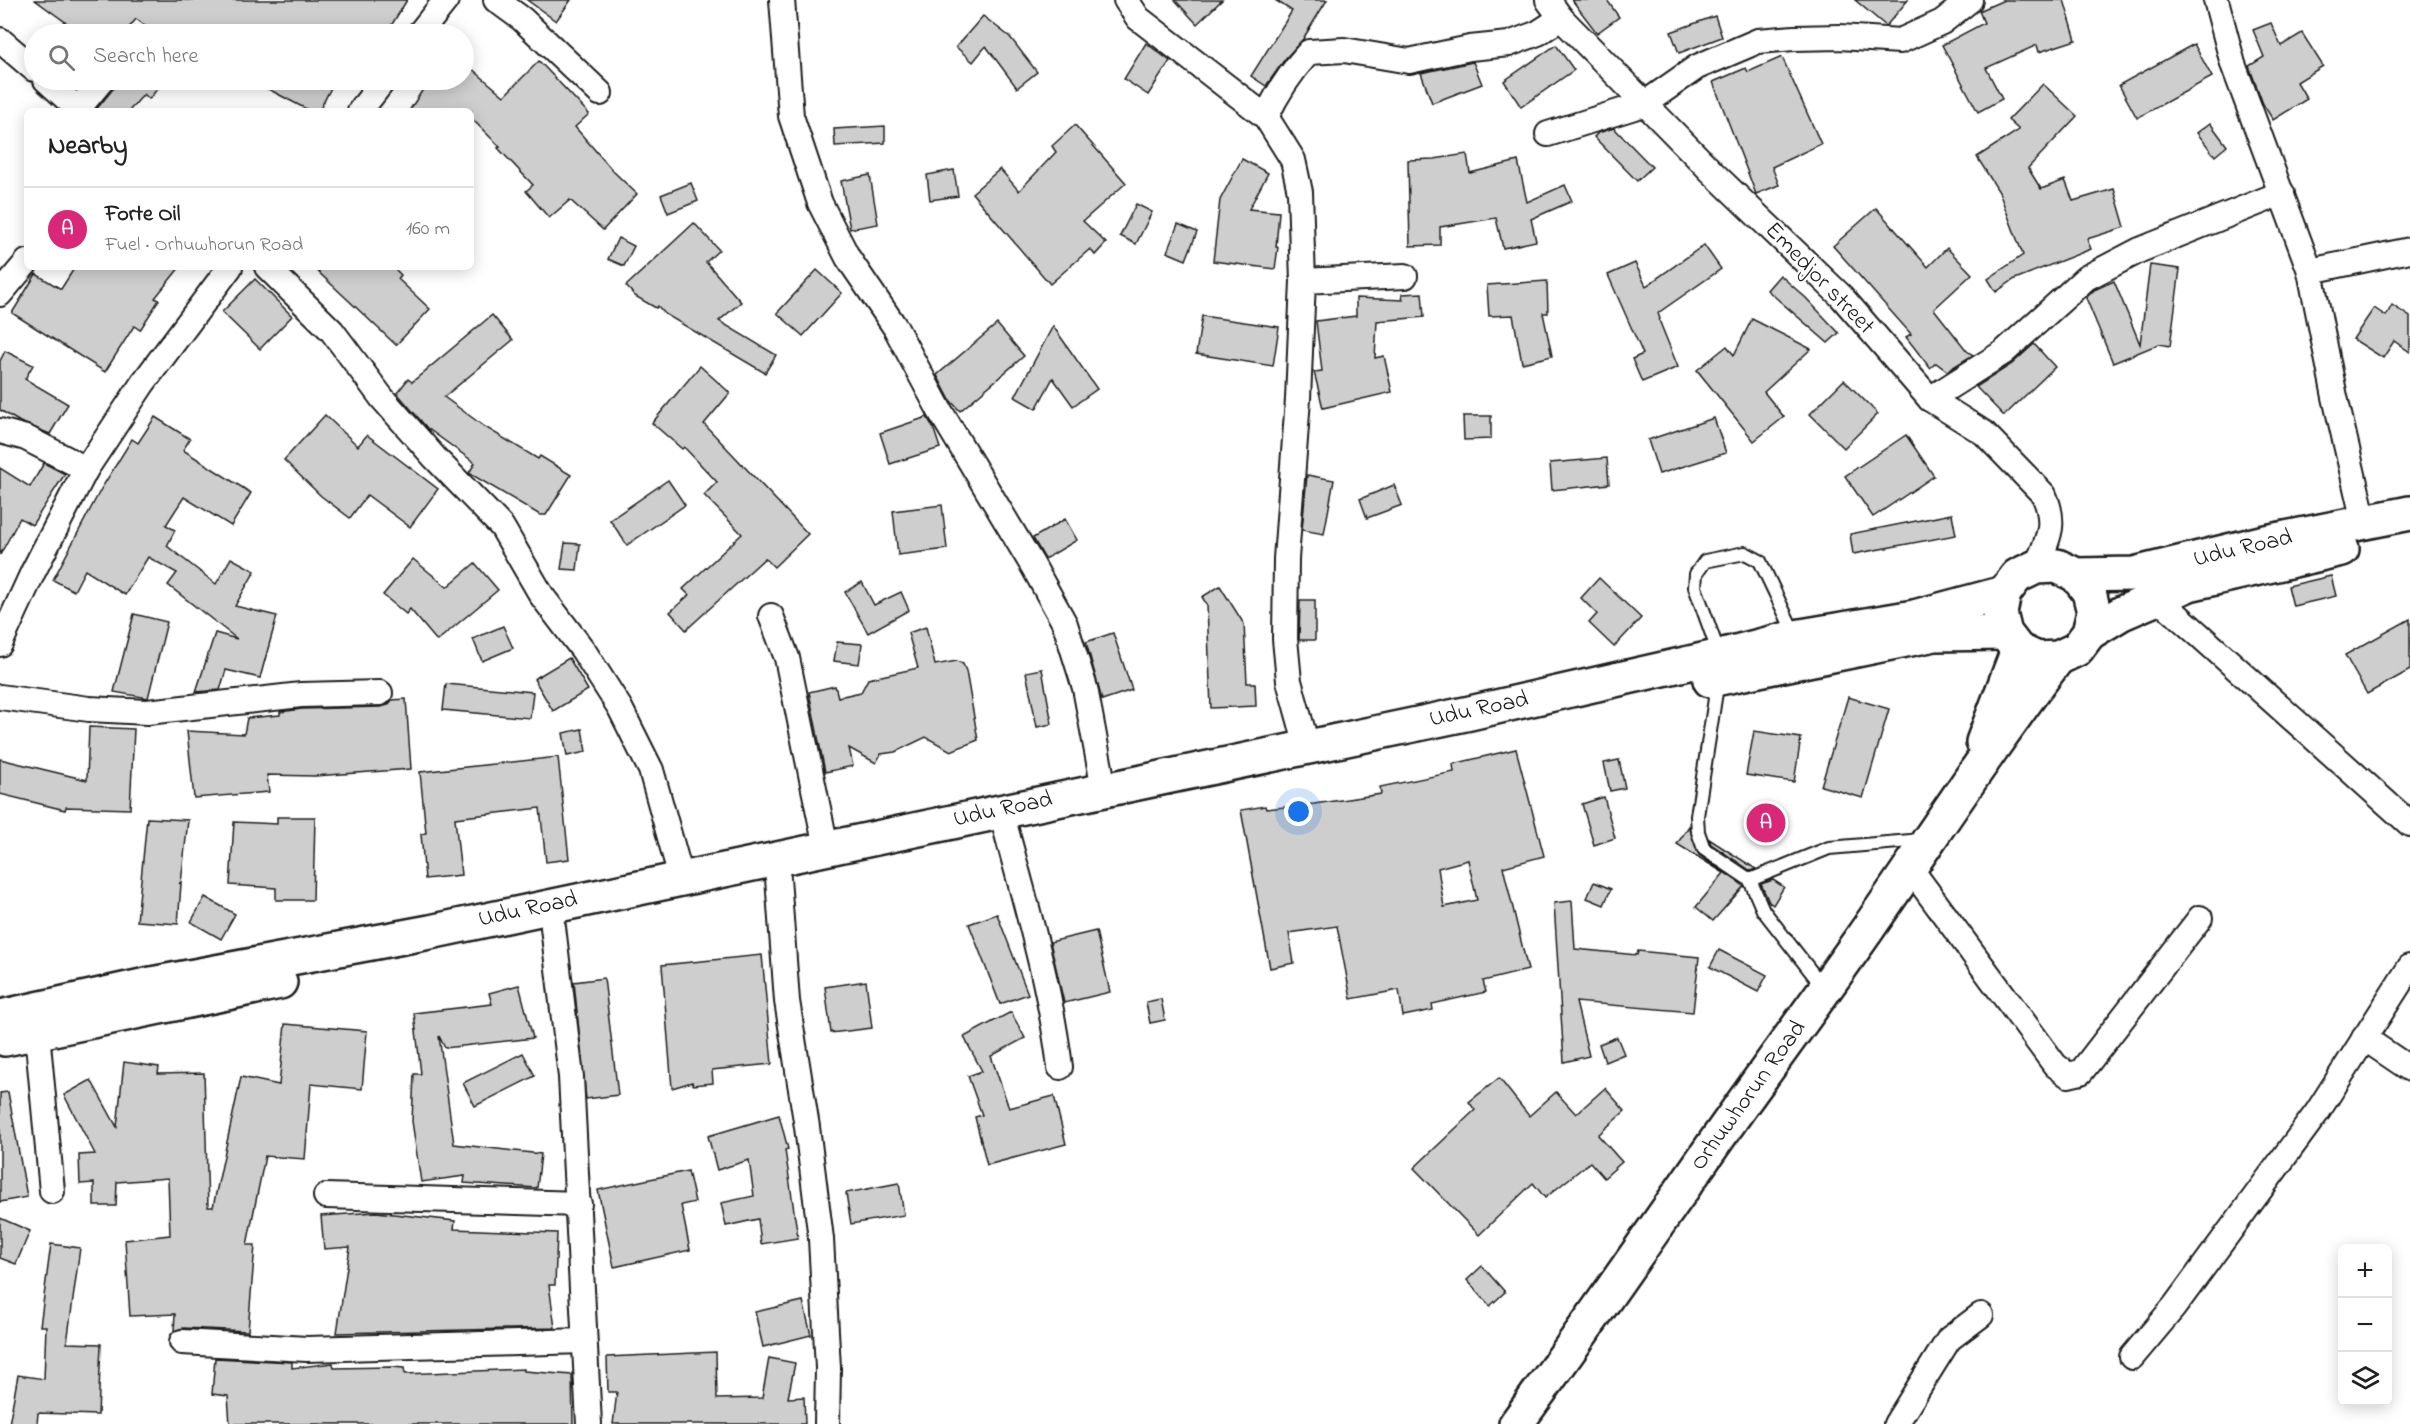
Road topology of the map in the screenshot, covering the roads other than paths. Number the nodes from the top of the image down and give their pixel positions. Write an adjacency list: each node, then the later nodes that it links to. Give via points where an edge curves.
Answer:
1 (446, 0): 8 (street)
2 (496, 0): 14 (street, via 522,19)
3 (782, 0): 51 (street, via 791,116 820,203 848,258 896,327 940,411 1065,624 1085,688)
4 (1126, 0): 19 (street, via 1138,18)
5 (1970, 0): 15 (street, via 1942,22 1900,40 1839,37 1758,42 1697,67)
6 (2216, 0): 21 (street, via 2233,64)
7 (1555, 9): 15 (street, Emedjor street); 19 (street, via 1538,33 1509,44 1410,61 1344,50 1309,52 1277,94)
8 (427, 24)
9 (0, 40): 10 (street)
10 (24, 60)
11 (57, 90): 16 (street)
12 (94, 90): 17 (street)
13 (376, 90): 18 (street)
14 (600, 93)
15 (1644, 104): 20 (street); 30 (street, Emedjor street, via 1841,296)
16 (77, 108)
17 (81, 108)
18 (362, 108)
19 (1266, 117): 28 (street, via 1293,160 1300,192)
20 (1548, 134)
21 (2282, 193): 26 (street); 30 (street, via 2140,250 2086,278 2004,352)
22 (2410, 250): 26 (street)
23 (24, 266): 29 (street)
24 (228, 270): 32 (street, via 143,383)
25 (270, 270): 57 (street, via 332,331 382,398 502,527 542,596 583,650 626,719 651,770)
26 (2310, 271): 34 (street)
27 (1405, 276): 28 (street)
28 (1303, 281): 49 (street, via 1285,639 1290,681)
29 (0, 294)
30 (1930, 399): 36 (street, Emedjor street, via 1984,433 2044,495 2051,530)
31 (0, 432): 32 (street, via 26,438)
32 (86, 469): 44 (street)
33 (2410, 513): 34 (main road, Udu Road)
34 (2364, 522): 37 (main road, Udu Road, via 2134,574)
35 (2410, 535): 39 (main road, Udu Road, via 2188,584)
36 (2036, 567): 37 (main road, via 2057,566); 38 (main road, via 2017,576)
37 (2076, 575): 41 (main road, via 2089,592 2094,612)
38 (2004, 592): 42 (main road, Udu Road, via 1914,617); 43 (main road, via 2000,613)
39 (2157, 597): 41 (main road, Udu Road); 52 (street)
40 (771, 616): 55 (street, via 787,658)
41 (2090, 633): 45 (main road, via 2076,649)
42 (1795, 637): 46 (main road, Udu Road); 46 (lane, via 1760,561 1746,553 1705,561 1696,574 1695,587)
43 (2011, 642): 45 (main road, via 2037,659); 46 (main road, Udu Road, via 1935,634); 50 (main road, Orhuwhorun Road)
44 (0, 644)
45 (2058, 658): 50 (main road, Orhuwhorun Road)
46 (1719, 667): 49 (main road, Udu Road); 53 (main road, Udu Road, via 1469,734 1157,795); 59 (lane, via 1697,816 1698,832 1704,849)
47 (380, 693): 48 (street, via 301,695 147,712)
48 (0, 697)
49 (1307, 746): 51 (main road, Udu Road)
50 (1978, 765): 54 (main road, Orhuwhorun Road)
51 (1104, 789): 55 (main road, Udu Road)
52 (2410, 824)
53 (1005, 830): 58 (main road, Udu Road); 68 (street, via 1034,931)
54 (1929, 840): 56 (main road, Orhuwhorun Road); 59 (lane, via 1829,848)
55 (826, 847): 57 (main road, Udu Road)
56 (1910, 868): 60 (street, via 2055,1065 2068,1074 2081,1072); 63 (main road, Orhuwhorun Road)
57 (681, 877): 64 (main road, Udu Road, via 430,932 146,985)
58 (778, 878): 61 (main road, Udu Road); 78 (street, via 787,1001 821,1239)
59 (1750, 880): 63 (lane, via 1763,910)
60 (2200, 918)
61 (553, 927): 65 (main road, Udu Road); 72 (street, via 571,1077)
62 (2410, 967): 66 (street)
63 (1826, 989): 79 (main road, Orhuwhorun Road)
64 (0, 1017)
65 (37, 1033): 67 (main road, Udu Road); 70 (street)
66 (2364, 1038): 69 (street); 76 (street, via 2318,1112 2174,1308)
67 (0, 1040)
68 (1060, 1067)
69 (2410, 1069)
70 (52, 1191)
71 (326, 1196): 72 (street)
72 (579, 1204): 74 (street)
73 (1981, 1315): 80 (street, via 1949,1340)
74 (584, 1341): 75 (street, via 307,1348); 77 (street)
75 (182, 1342)
76 (2133, 1357)
77 (589, 1424)
78 (827, 1424)
79 (1516, 1424)
80 (1896, 1424)

